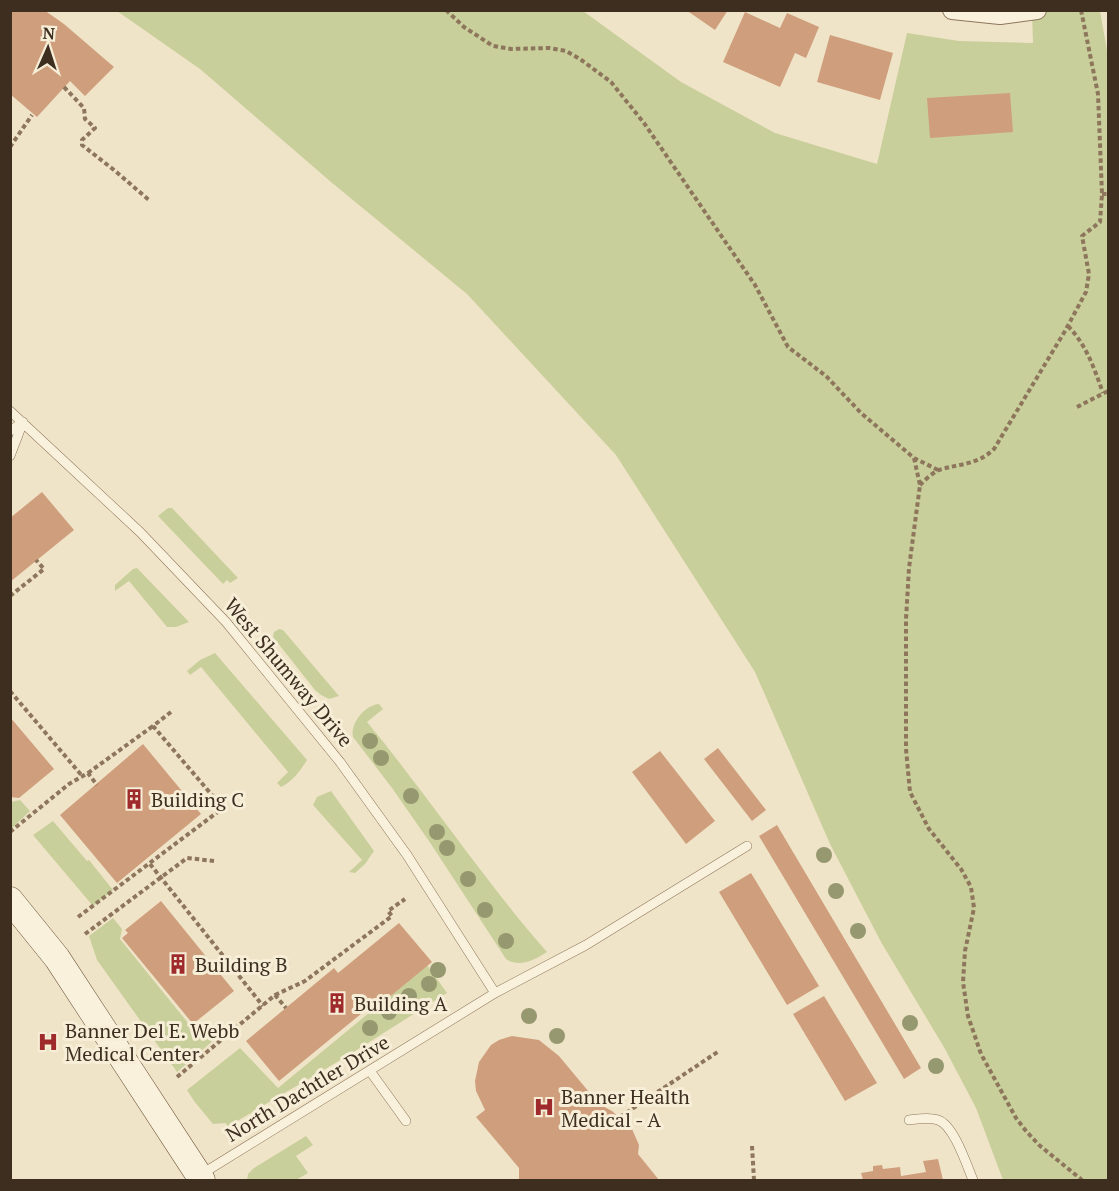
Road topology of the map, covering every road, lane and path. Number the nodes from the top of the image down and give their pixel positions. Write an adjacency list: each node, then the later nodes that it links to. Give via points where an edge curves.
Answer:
1 (446, 10): 18 (path, via 493,46 566,51 611,82 644,123 755,285 788,347 826,376 861,413)
2 (952, 10): 3 (street, via 1000,15)
3 (1037, 10)
4 (1081, 10): 8 (path, via 1098,94)
5 (64, 87): 10 (path, via 84,108 86,119 95,128 82,140 82,145)
6 (32, 115): 7 (path)
7 (10, 147)
8 (1102, 194): 9 (path); 11 (path, via 1100,222 1082,236 1088,284)
9 (1108, 194)
10 (149, 200)
11 (1068, 326): 12 (path, via 1090,355); 19 (path, via 994,449 968,465)
12 (1106, 392): 13 (path)
13 (1077, 406)
14 (10, 411): 15 (lane, West Shumway Drive)
15 (23, 422): 16 (lane); 17 (lane); 38 (lane, West Shumway Drive, via 140,532 226,622 340,762)
16 (10, 431)
17 (10, 456)
18 (914, 458): 19 (path); 20 (path)
19 (938, 470): 20 (path)
20 (920, 485): 52 (path, via 906,619 906,749 910,792 929,829 971,886 974,908 963,982 968,1016 981,1054 1026,1131)
21 (36, 561): 22 (path, via 44,569)
22 (10, 596)
23 (10, 691): 27 (path)
24 (171, 712): 25 (path)
25 (153, 726): 26 (path); 32 (path, via 223,808)
26 (88, 773): 27 (path); 28 (path)
27 (83, 777): 29 (path)
28 (97, 785)
29 (10, 832)
30 (747, 846): 38 (lane, North Dachtler Drive, via 586,945)
31 (214, 861): 33 (path, via 187,858)
32 (150, 864): 33 (path); 36 (path)
33 (162, 878): 37 (path); 40 (path)
34 (10, 900): 49 (street, via 57,958)
35 (405, 900): 39 (path, via 388,911 392,916 304,981)
36 (78, 917)
37 (85, 934)
38 (495, 993): 43 (lane, North Dachtler Drive)
39 (275, 995): 40 (path); 41 (path)
40 (263, 1006): 44 (path)
41 (286, 1008)
42 (719, 1051): 45 (path)
43 (370, 1071): 47 (lane); 49 (lane, North Dachtler Drive)
44 (177, 1077)
45 (620, 1117)
46 (909, 1120): 51 (lane, via 944,1123 959,1145)
47 (406, 1121)
48 (752, 1146): 50 (path)
49 (197, 1179)
50 (754, 1180)
51 (974, 1180)
52 (1082, 1180)

